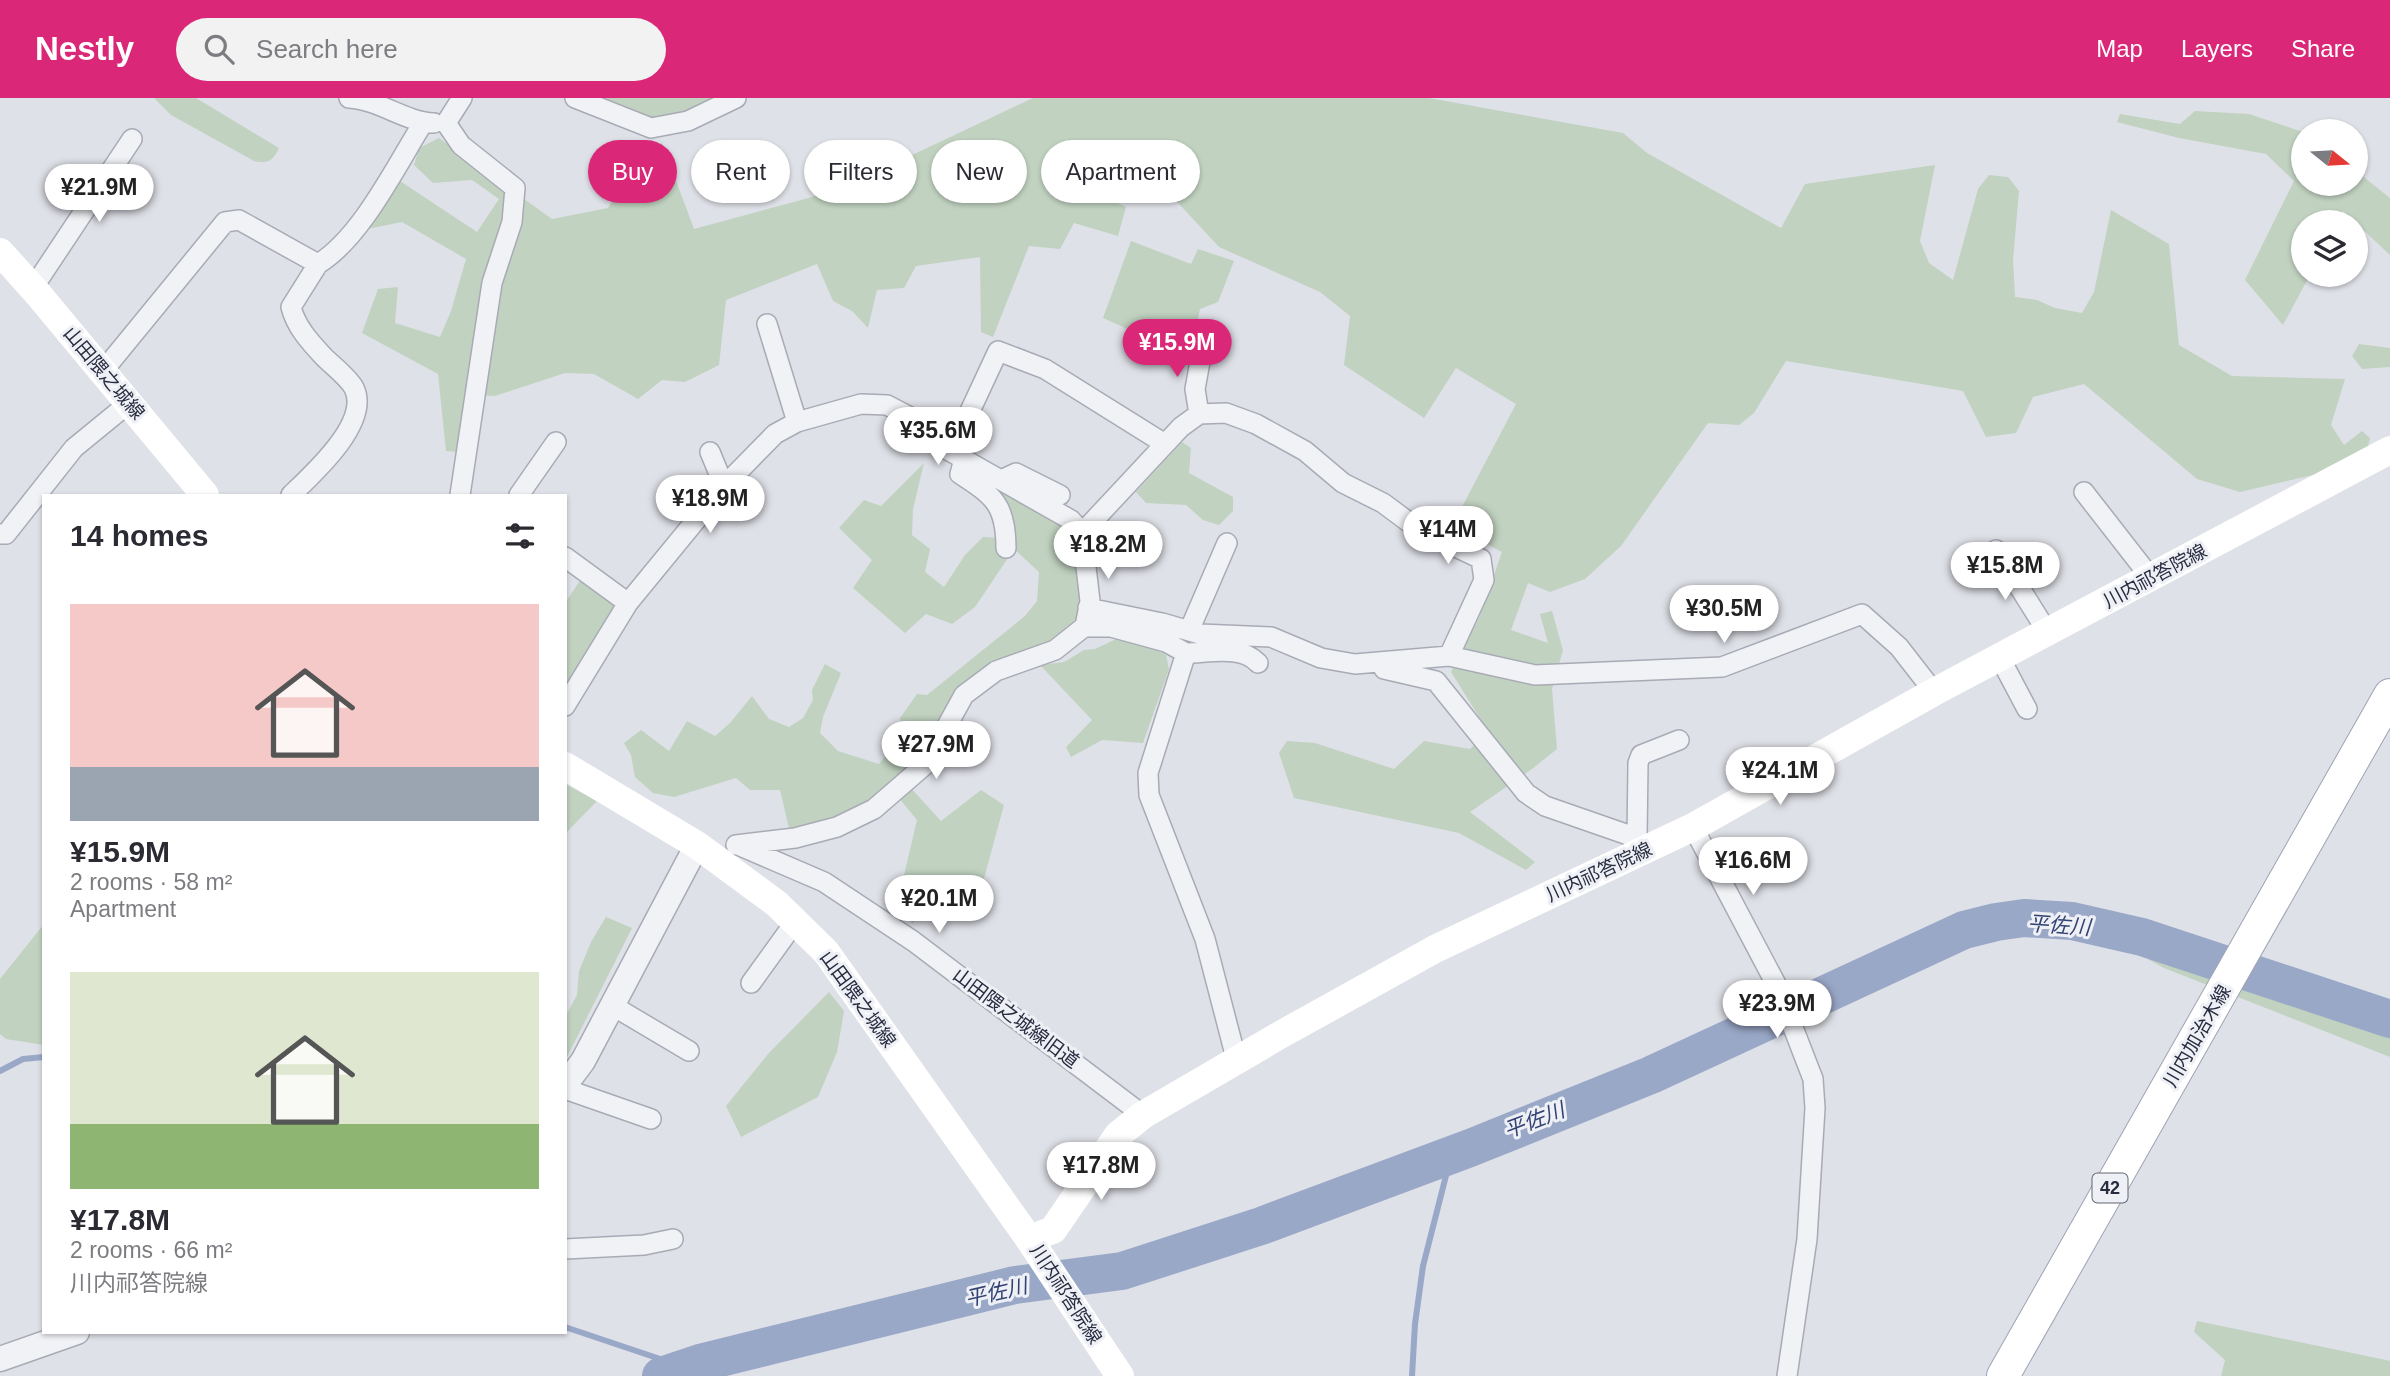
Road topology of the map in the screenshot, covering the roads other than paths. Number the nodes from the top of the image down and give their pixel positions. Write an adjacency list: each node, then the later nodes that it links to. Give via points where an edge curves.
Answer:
1 (349, 98): 5 (street, via 365,99)
2 (462, 98): 6 (street)
3 (575, 98): 4 (street, via 651,128 688,121)
4 (736, 98)
5 (423, 123): 6 (street); 9 (street, via 363,218 335,254)
6 (446, 124): 27 (street, via 461,145 515,188 512,222 492,283)
7 (132, 139): 10 (street)
8 (0, 252): 10 (main road, 山田隈之城線)
9 (318, 264): 13 (street, via 239,220 225,222); 26 (street, via 291,307 294,318 308,340 354,388 358,405 352,424 317,471)
10 (33, 288): 13 (main road, 山田隈之城線)
11 (767, 324): 16 (street)
12 (1203, 345): 15 (street, via 1195,388)
13 (103, 371): 14 (main road, 山田隈之城線)
14 (129, 403): 25 (main road, 山田隈之城線); 31 (street, via 74,448 6,534)
15 (1199, 414): 18 (street); 42 (street, via 1226,413 1256,424 1305,451 1343,484 1383,503 1418,529 1481,559 1484,580)
16 (797, 422): 21 (street, via 861,404 887,405 912,418); 23 (street, via 775,434)
17 (556, 442): 28 (street)
18 (1165, 444): 21 (street, via 1045,369 998,351); 30 (street)
19 (2390, 450): 36 (main road, 川内祁答院線)
20 (710, 452): 23 (street)
21 (957, 456): 22 (street); 33 (street, via 960,474 986,490 999,506 1006,526)
22 (1001, 480): 29 (street, via 1016,473); 30 (street, via 1071,520)
23 (724, 486): 37 (street)
24 (2084, 492): 36 (street)
25 (204, 494)
26 (292, 494)
27 (460, 494)
28 (520, 494)
29 (1060, 495)
30 (1082, 533): 38 (street, via 1090,601)
31 (0, 534)
32 (1227, 543): 39 (street)
33 (1006, 548)
34 (1996, 550): 40 (street)
35 (567, 558): 37 (street)
36 (2151, 578): 40 (main road, 川内祁答院線)
37 (628, 603): 48 (street)
38 (1086, 618): 39 (street, via 1162,623); 41 (street, via 1166,642); 55 (street, via 1055,650 996,671 964,695 926,764 874,809 837,827 795,838)
39 (1189, 631): 45 (street, via 1271,637 1321,658)
40 (2048, 633): 43 (main road, 川内祁答院線)
41 (1186, 653): 44 (street, via 1239,652); 60 (street, via 1147,773 1149,795 1205,939)
42 (1449, 656): 45 (street); 46 (street, via 1535,675 1722,667 1862,614 1899,646)
43 (2000, 658): 46 (main road, 川内祁答院線); 49 (street)
44 (1258, 663)
45 (1355, 664): 53 (street, via 1436,681 1526,793 1545,806)
46 (1934, 692): 52 (main road, 川内祁答院線)
47 (2390, 695): 72 (main road, 川内加治木線 / 42)
48 (567, 703)
49 (2027, 709)
50 (1678, 740): 53 (street, via 1641,755 1638,763)
51 (567, 767): 54 (main road, 山田隈之城線)
52 (1693, 827): 53 (main road, 川内祁答院線); 71 (street, via 1777,986 1813,1079 1807,1239)
53 (1641, 844): 60 (main road, 川内祁答院線, via 1435,949)
54 (697, 845): 55 (street, 山田隈之城線旧道); 56 (main road, 山田隈之城線); 58 (street)
55 (736, 845): 63 (street, 山田隈之城線旧道, via 824,882 913,940)
56 (795, 922): 57 (street); 67 (main road, 山田隈之城線, via 826,952)
57 (751, 983)
58 (613, 1006): 59 (street); 61 (street)
59 (689, 1051)
60 (1237, 1062): 63 (main road, 川内祁答院線)
61 (567, 1084)
62 (567, 1088): 64 (street)
63 (1143, 1115): 67 (main road, 川内祁答院線, via 1118,1135)
64 (651, 1119)
65 (673, 1239): 66 (street)
66 (567, 1250)
67 (1036, 1250): 70 (main road, 川内祁答院線)
68 (71, 1334): 69 (street)
69 (0, 1359)
70 (1119, 1376)
71 (1787, 1376)
72 (2003, 1376)

